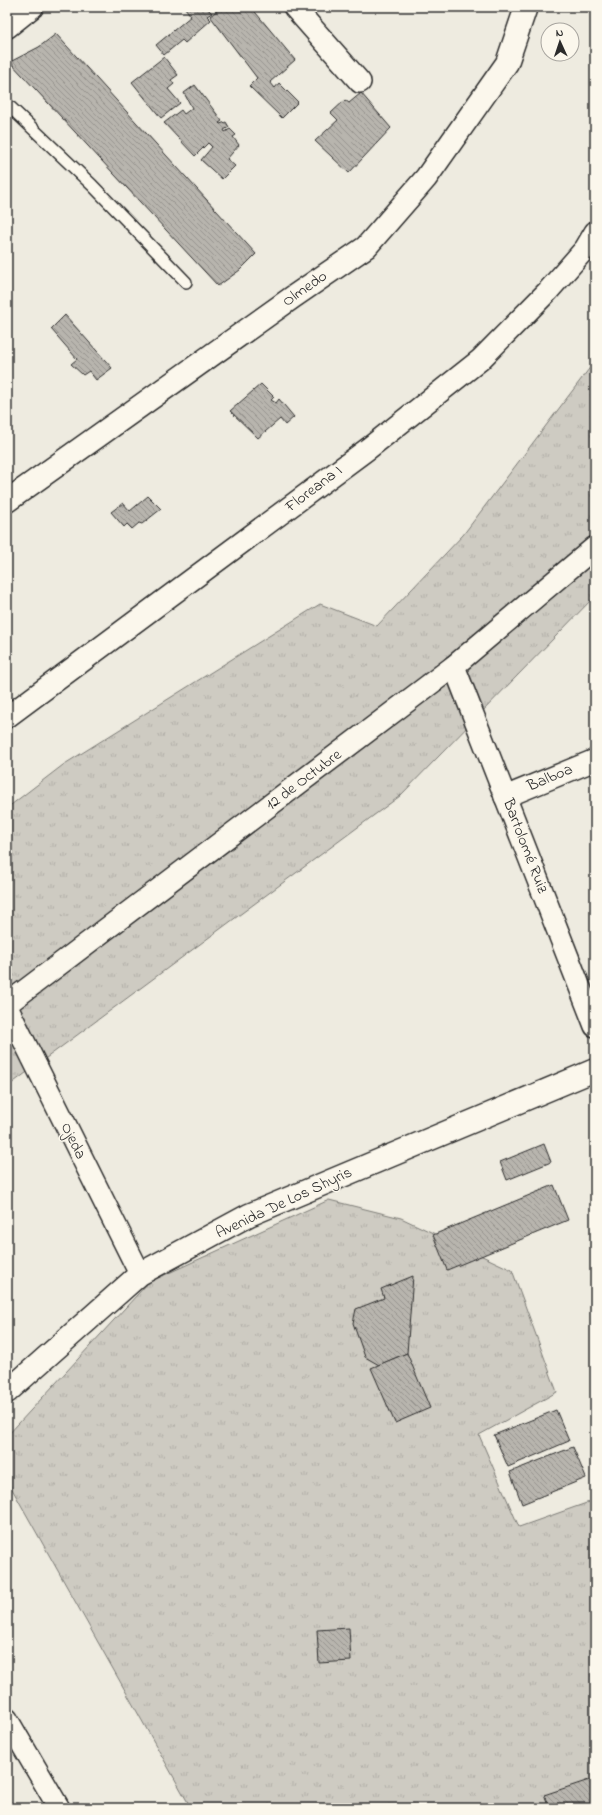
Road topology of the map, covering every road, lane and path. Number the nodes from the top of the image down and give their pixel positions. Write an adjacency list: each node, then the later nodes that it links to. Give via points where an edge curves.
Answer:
1 (32, 7): 4 (street)
2 (294, 7): 5 (street)
3 (526, 7): 9 (street, Olmedo, via 507,63 426,178 366,247)
4 (7, 27)
5 (360, 82)
6 (7, 104): 8 (lane, via 92,185)
7 (595, 232): 12 (street, Floreana I, via 585,249 548,291 480,360 369,448)
8 (186, 282)
9 (7, 501)
10 (595, 547): 11 (street, 12 de Octubre)
11 (454, 666): 14 (street, Bartolomé Ruiz); 15 (street, 12 de Octubre)
12 (7, 717)
13 (595, 760): 14 (street, Balboa)
14 (505, 797): 16 (street, Bartolomé Ruiz)
15 (7, 1006): 18 (street, Ojeda)
16 (595, 1026)
17 (595, 1070): 18 (street, Avenida De Los Shyris, via 249,1215)
18 (140, 1274): 19 (street, Avenida De Los Shyris)
19 (7, 1392)
20 (7, 1719): 21 (street)
21 (13, 1744): 22 (street)
22 (59, 1808)

